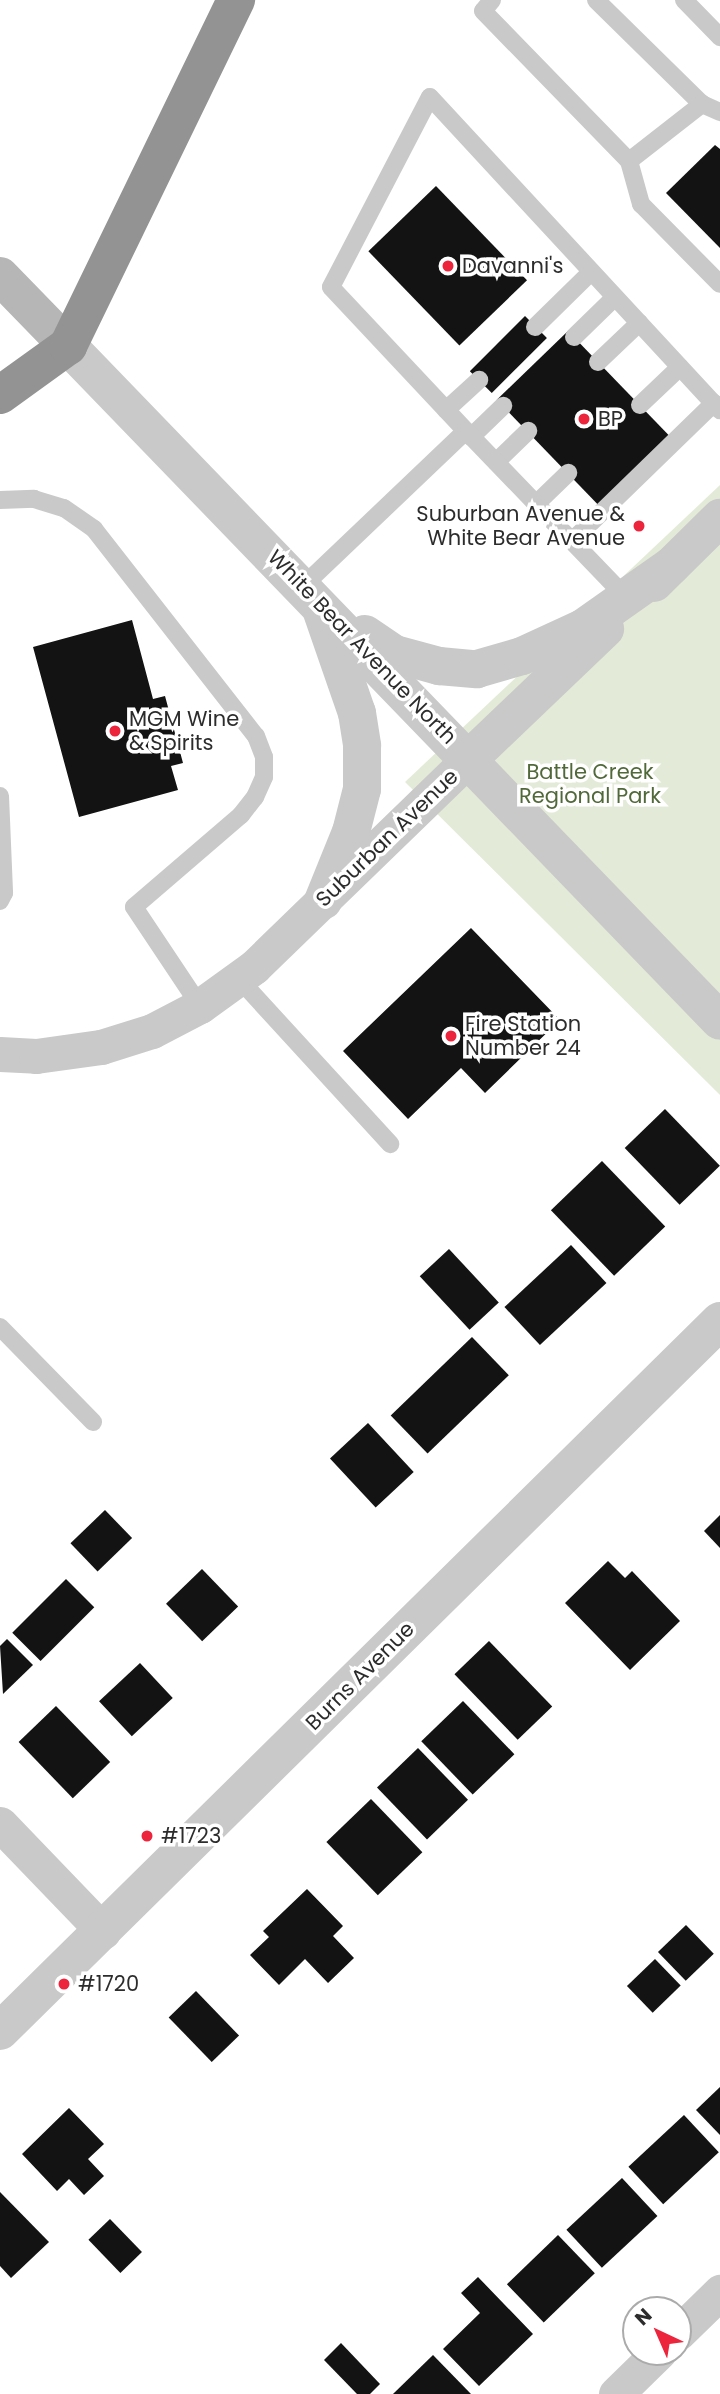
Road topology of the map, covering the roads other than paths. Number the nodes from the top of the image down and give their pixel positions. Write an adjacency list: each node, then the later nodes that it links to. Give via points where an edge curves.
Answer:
1 (236, 0): 16 (highway)
2 (492, 0): 8 (lane, via 483,11)
3 (596, 0): 6 (lane)
4 (684, 0): 5 (lane)
5 (720, 37)
6 (702, 104): 7 (lane); 8 (lane)
7 (720, 113)
8 (629, 161): 11 (lane, via 641,204)
9 (592, 272): 12 (lane); 14 (lane); 24 (lane, via 430,97 331,287)
10 (0, 276): 16 (main road, White Bear Avenue North)
11 (720, 284)
12 (615, 297): 13 (lane); 15 (lane)
13 (639, 323): 17 (lane); 18 (lane)
14 (535, 327)
15 (574, 337)
16 (68, 346): 20 (highway); 34 (street, White Bear Avenue North)
17 (598, 362)
18 (680, 367): 21 (lane); 23 (lane)
19 (479, 380): 24 (lane)
20 (0, 395)
21 (640, 405)
22 (503, 406): 26 (lane)
23 (717, 407): 32 (lane)
24 (446, 410): 26 (lane)
25 (528, 431): 27 (lane)
26 (469, 434): 27 (lane); 34 (lane)
27 (496, 462): 30 (lane)
28 (568, 473): 30 (lane)
29 (0, 500): 41 (lane, via 34,499 64,508 94,529 257,736 264,777 256,797 134,907)
30 (536, 504): 32 (lane)
31 (720, 518): 33 (street, Suburban Avenue)
32 (572, 541): 35 (lane)
33 (671, 566): 35 (street); 36 (street, Suburban Avenue)
34 (311, 595): 35 (street, via 395,654 439,666 477,669 522,656 583,628); 36 (street, White Bear Avenue North); 39 (street, via 357,713 362,746 362,789 354,821)
35 (626, 597)
36 (470, 758): 39 (street, Suburban Avenue); 42 (street, White Bear Avenue North)
37 (0, 796): 38 (lane, via 4,893)
38 (0, 901)
39 (323, 901): 40 (street, Suburban Avenue)
40 (239, 979): 41 (street, Suburban Avenue); 44 (lane)
41 (200, 1006): 43 (street, Suburban Avenue, via 152,1031 101,1047 36,1056)
42 (720, 1021)
43 (0, 1054)
44 (390, 1144)
45 (720, 1321): 49 (street, Burns Avenue)
46 (0, 1327): 47 (lane)
47 (93, 1422)
48 (0, 1824): 49 (street)
49 (103, 1931): 50 (street, Burns Avenue)
50 (0, 2031)
51 (720, 2292): 52 (street)
52 (692, 2319)
53 (645, 2366): 54 (street)
54 (616, 2394)

